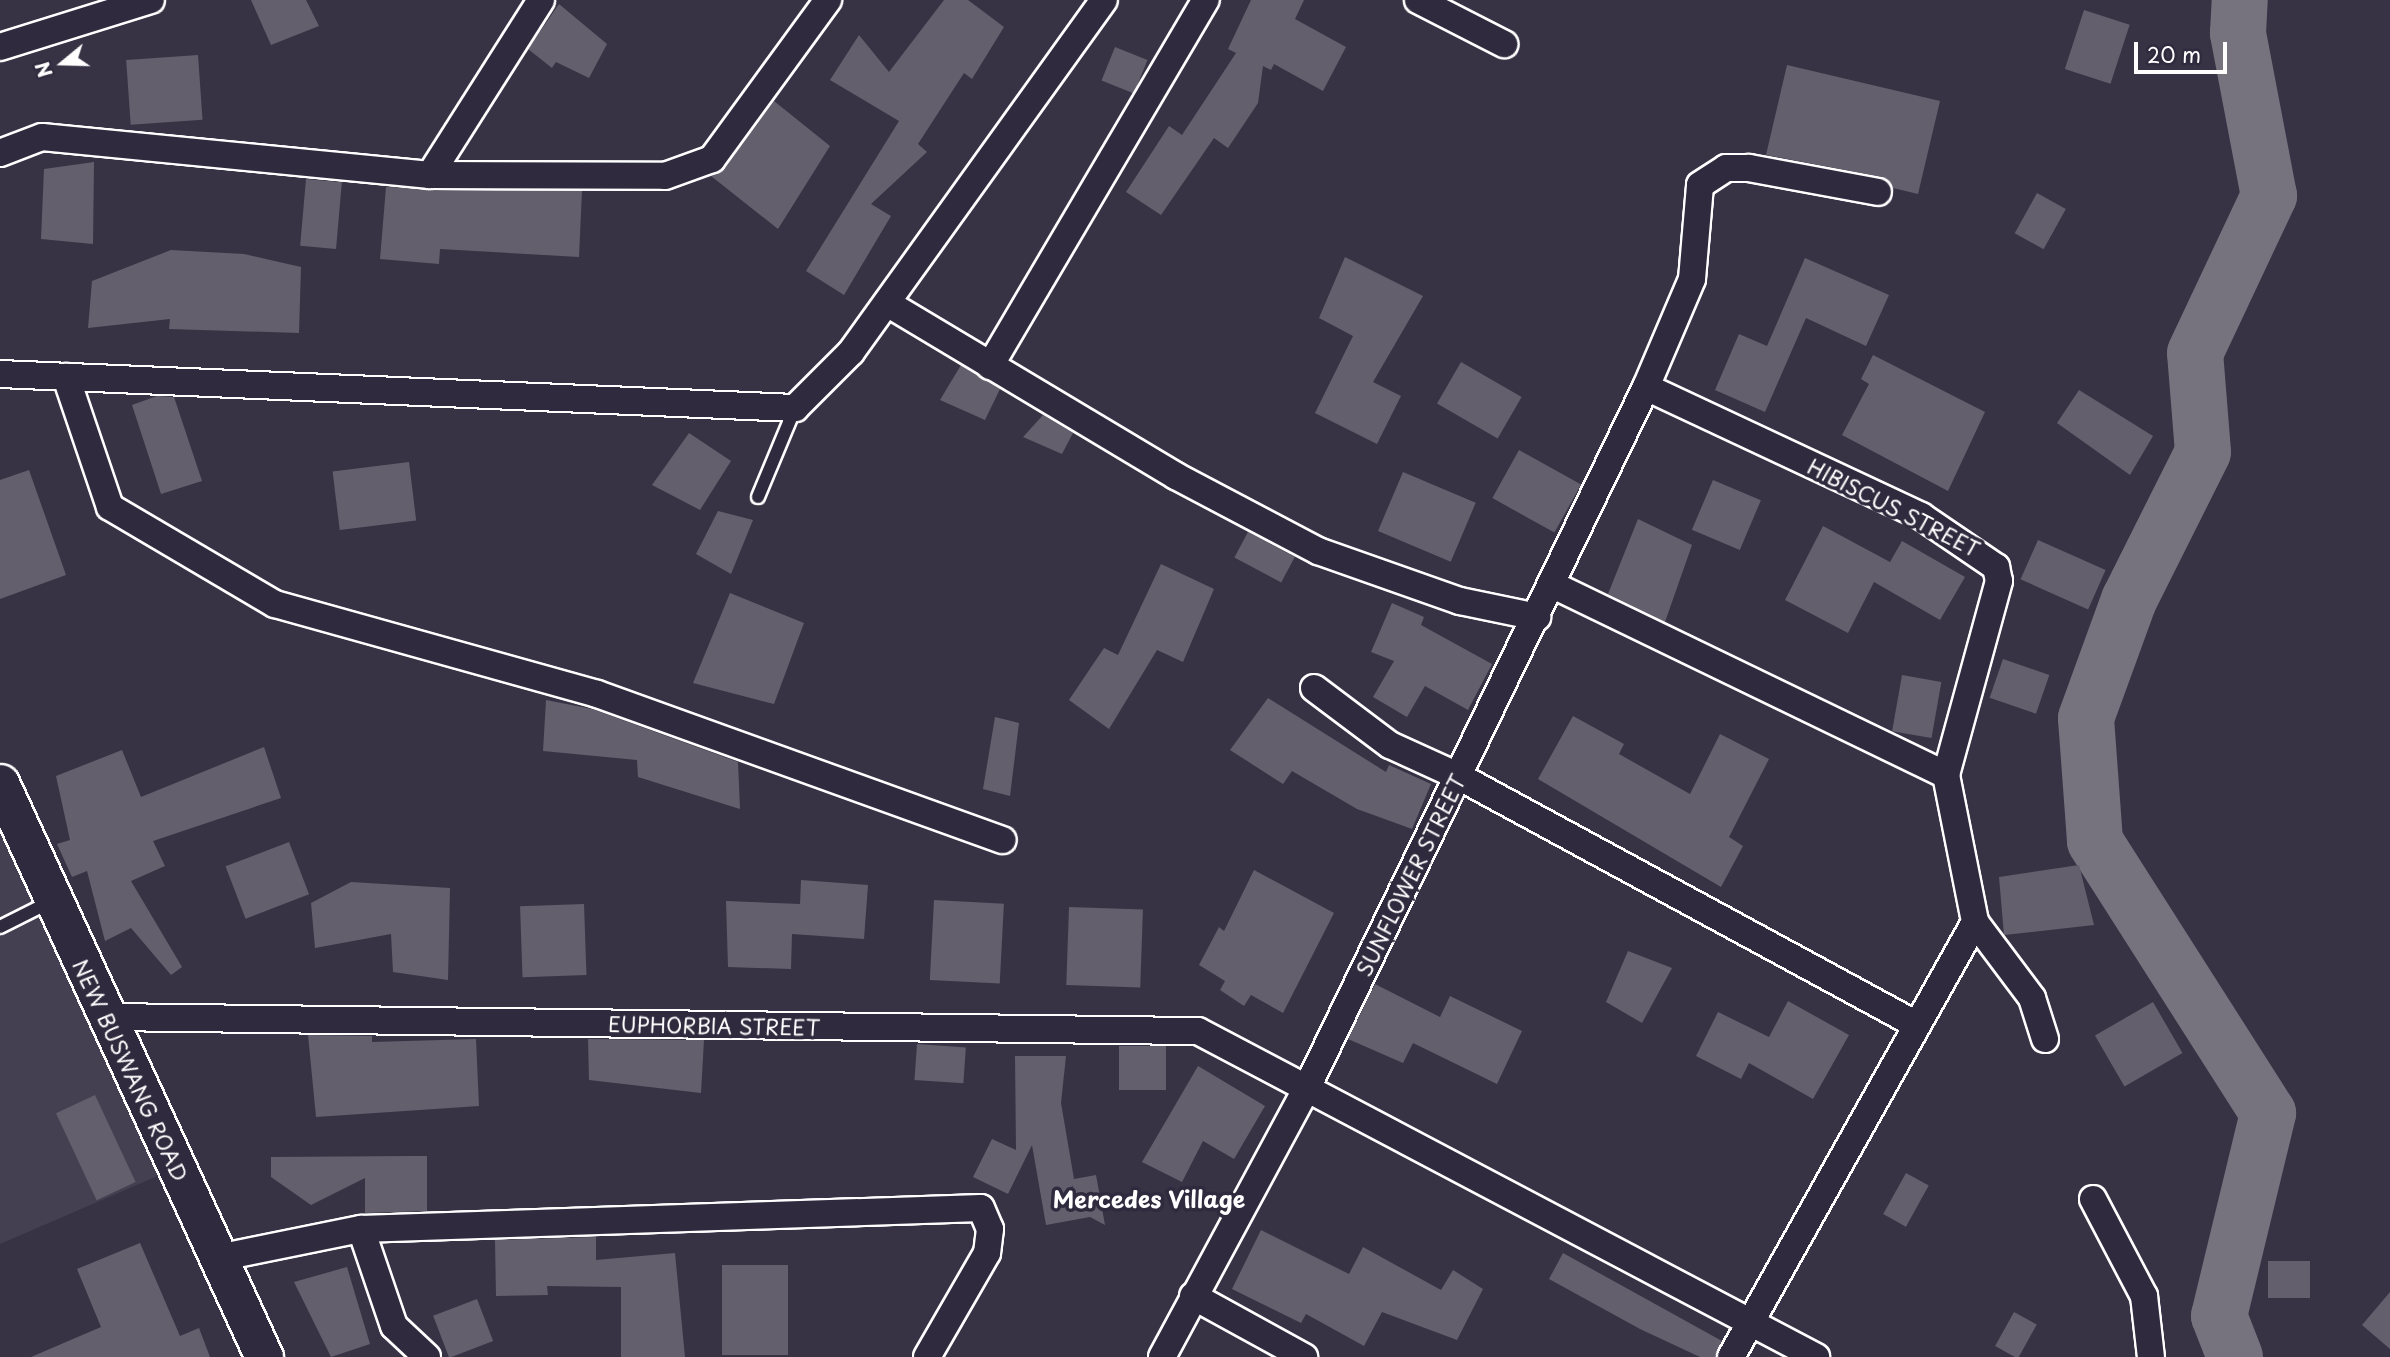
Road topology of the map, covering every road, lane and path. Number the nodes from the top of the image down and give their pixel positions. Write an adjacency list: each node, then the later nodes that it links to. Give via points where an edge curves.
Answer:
1 (151, 0): 8 (street)
2 (541, 0): 10 (street)
3 (828, 0): 10 (street, via 712,159 689,170 665,176)
4 (1104, 0): 12 (street)
5 (1206, 0): 13 (street)
6 (1418, 0): 7 (street)
7 (1504, 44)
8 (0, 47)
9 (0, 153): 10 (street, via 43,137)
10 (430, 175)
11 (1878, 192): 16 (street, SUNFLOWER STREET, via 1749,168 1726,168 1700,185 1692,279)
12 (887, 303): 13 (street); 17 (street, via 819,390)
13 (990, 366): 20 (street, via 1318,551 1460,601)
14 (0, 374): 15 (street)
15 (66, 377): 17 (street); 25 (street, via 110,507 275,604 597,694)
16 (1646, 387): 19 (street, SUNFLOWER STREET); 23 (street, HIBISCUS STREET, via 1921,516 1987,555 1999,581)
17 (795, 408): 18 (lane)
18 (758, 497)
19 (1551, 584): 20 (street, SUNFLOWER STREET); 23 (street)
20 (1537, 617): 22 (street, SUNFLOWER STREET)
21 (1314, 688): 22 (street, via 1390,745)
22 (1458, 775): 30 (street); 32 (street, SUNFLOWER STREET)
23 (1946, 775): 27 (street, HIBISCUS STREET)
24 (0, 783): 26 (street, NEW BUSWANG ROAD)
25 (1003, 840)
26 (54, 901): 28 (lane); 29 (street, NEW BUSWANG ROAD)
27 (1975, 922): 30 (street); 31 (street, via 2032,998)
28 (0, 927)
29 (107, 1017): 32 (street, EUPHORBIA STREET, via 1198,1031); 35 (street, NEW BUSWANG ROAD)
30 (1917, 1025): 37 (street)
31 (2045, 1039)
32 (1306, 1090): 36 (street, SUNFLOWER STREET); 37 (street, EUPHORBIA STREET)
33 (2093, 1199): 45 (street, via 2144,1296)
34 (361, 1229): 35 (street); 39 (street, via 394,1326); 40 (street, via 981,1208 990,1229 987,1253)
35 (218, 1258): 38 (street, NEW BUSWANG ROAD)
36 (1193, 1296): 41 (street, SUNFLOWER STREET); 42 (street)
37 (1750, 1322): 43 (street); 44 (street, EUPHORBIA STREET)
38 (264, 1357)
39 (427, 1357)
40 (927, 1357)
41 (1162, 1357)
42 (1304, 1357)
43 (1731, 1357)
44 (1816, 1357)
45 (2151, 1357)

